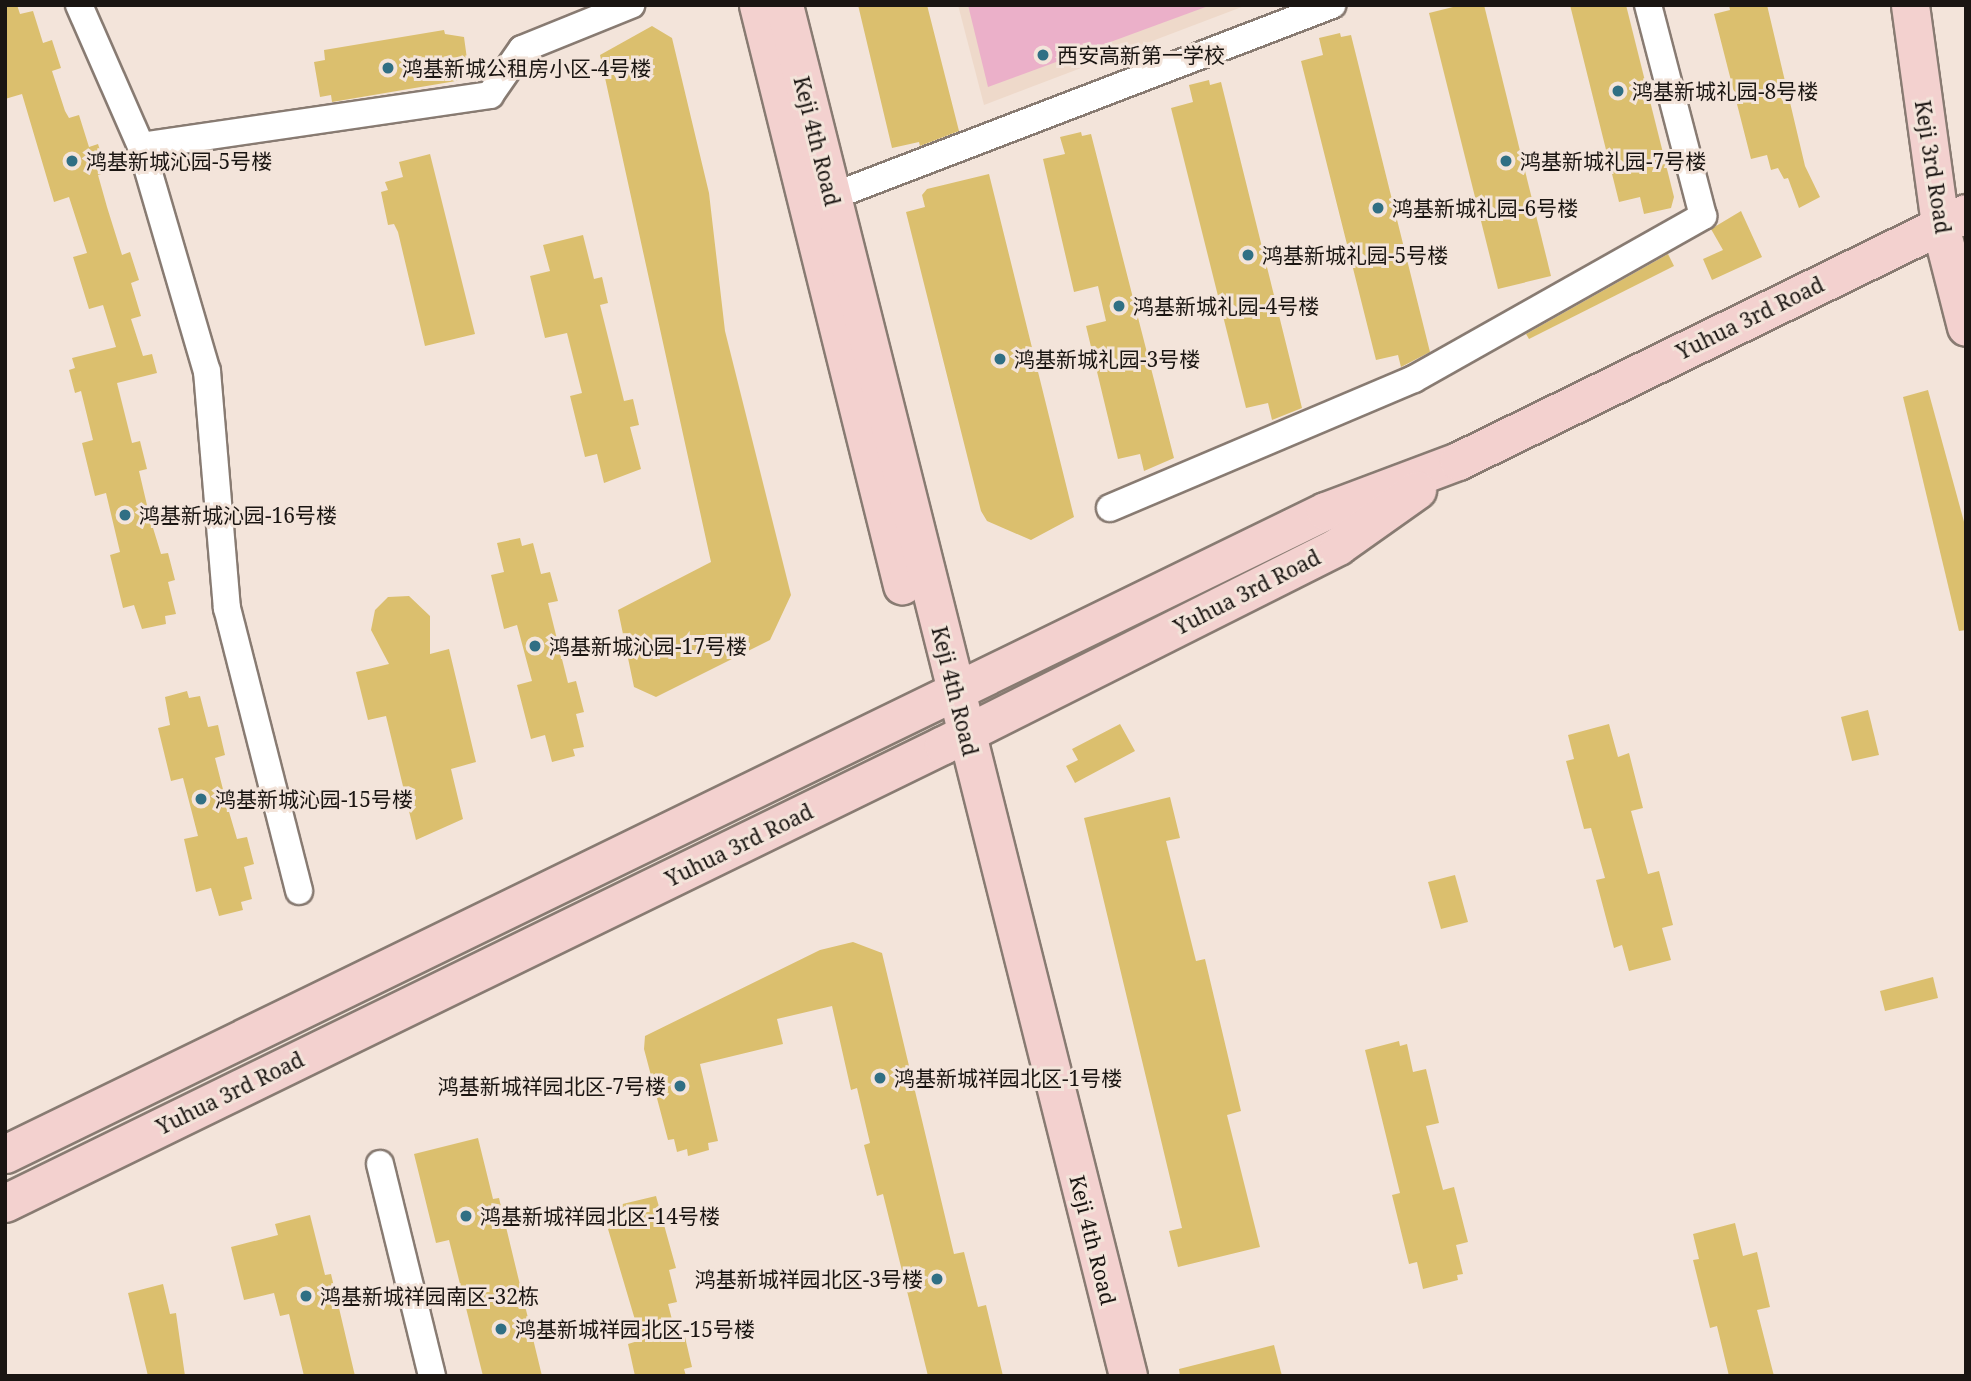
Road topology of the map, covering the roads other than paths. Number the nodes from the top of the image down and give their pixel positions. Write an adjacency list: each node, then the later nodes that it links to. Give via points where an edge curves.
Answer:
1 (79, 5): 8 (street)
2 (631, 5): 8 (street, via 522,49 490,95)
3 (758, 5): 14 (street, Keji 4th Road)
4 (784, 5): 9 (street, Keji 4th Road)
5 (1332, 5): 9 (street)
6 (1648, 5): 13 (street, via 1703,216 1414,379)
7 (1910, 5): 10 (street, Keji 3rd Road)
8 (141, 146): 16 (street, via 207,371 226,608)
9 (831, 197): 14 (street, Keji 4th Road)
10 (1953, 219): 11 (street, Keji 3rd Road); 12 (street, Yuhua 3rd Road)
11 (1966, 327)
12 (1458, 461): 14 (street, Yuhua 3rd Road, via 1325,511); 15 (street, Yuhua 3rd Road, via 1338,546)
13 (1110, 508)
14 (944, 699): 15 (street, Keji 4th Road); 17 (street, Yuhua 3rd Road)
15 (954, 740): 19 (street, Yuhua 3rd Road); 21 (street, Keji 4th Road); 22 (street, Keji 4th Road)
16 (299, 891)
17 (5, 1154)
18 (380, 1164): 20 (street)
19 (5, 1203)
20 (432, 1376)
21 (1101, 1376)
22 (1128, 1376)

